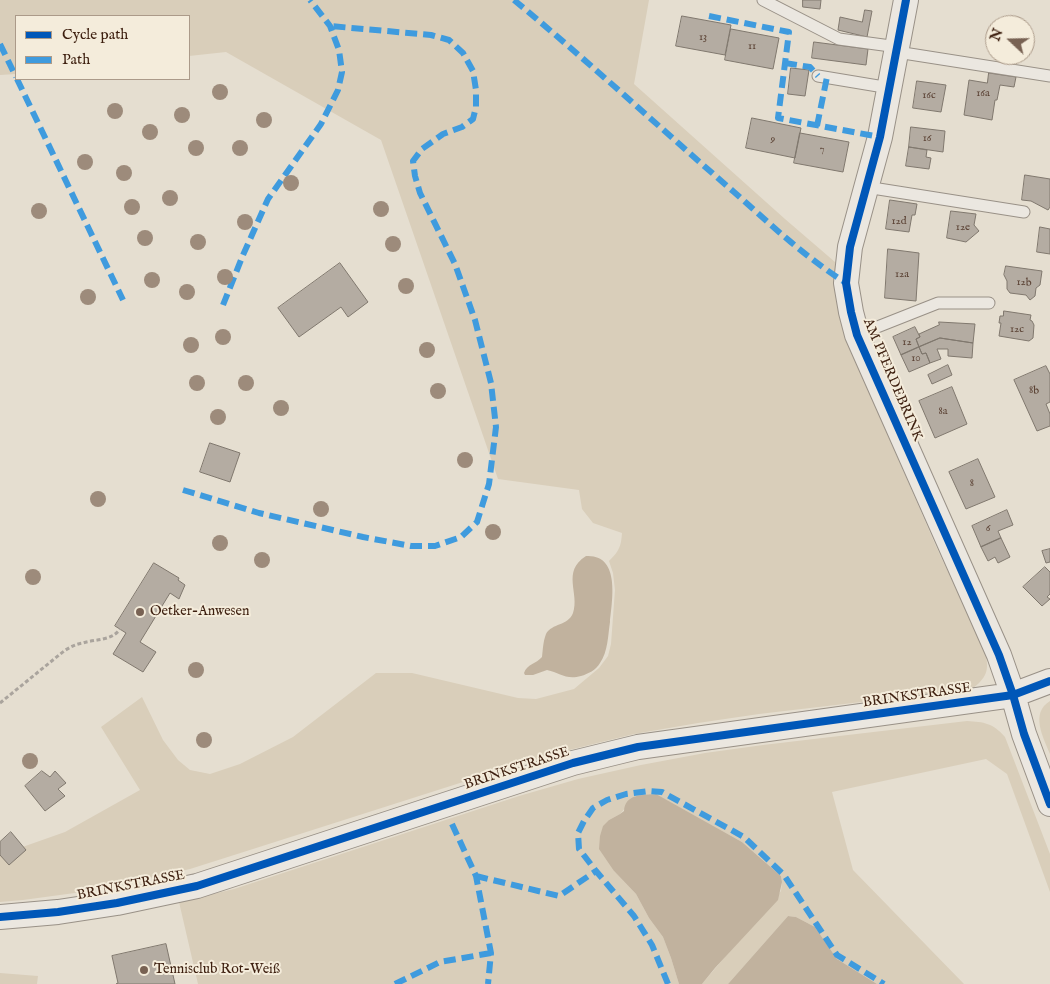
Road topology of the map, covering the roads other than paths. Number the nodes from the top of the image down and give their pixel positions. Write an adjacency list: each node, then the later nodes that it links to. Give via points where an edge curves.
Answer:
1 (763, 0): 3 (lane, via 839,39)
2 (906, 0): 3 (street, AM PFERDEBRINK)
3 (898, 49): 5 (lane); 6 (street, AM PFERDEBRINK)
4 (818, 76): 6 (lane)
5 (1050, 76)
6 (890, 88): 7 (street, AM PFERDEBRINK)
7 (866, 187): 8 (lane); 10 (street, AM PFERDEBRINK, via 850,247 846,283)
8 (1024, 212)
9 (989, 303): 10 (lane, via 938,303)
10 (857, 335): 12 (street, AM PFERDEBRINK, via 999,656)
11 (1050, 681): 12 (street, BRINKSTRASSE)
12 (1013, 695): 13 (street, AM PFERDEBRINK); 14 (street, BRINKSTRASSE, via 638,747 573,763 197,886 107,905)
13 (1050, 804)
14 (0, 917)

